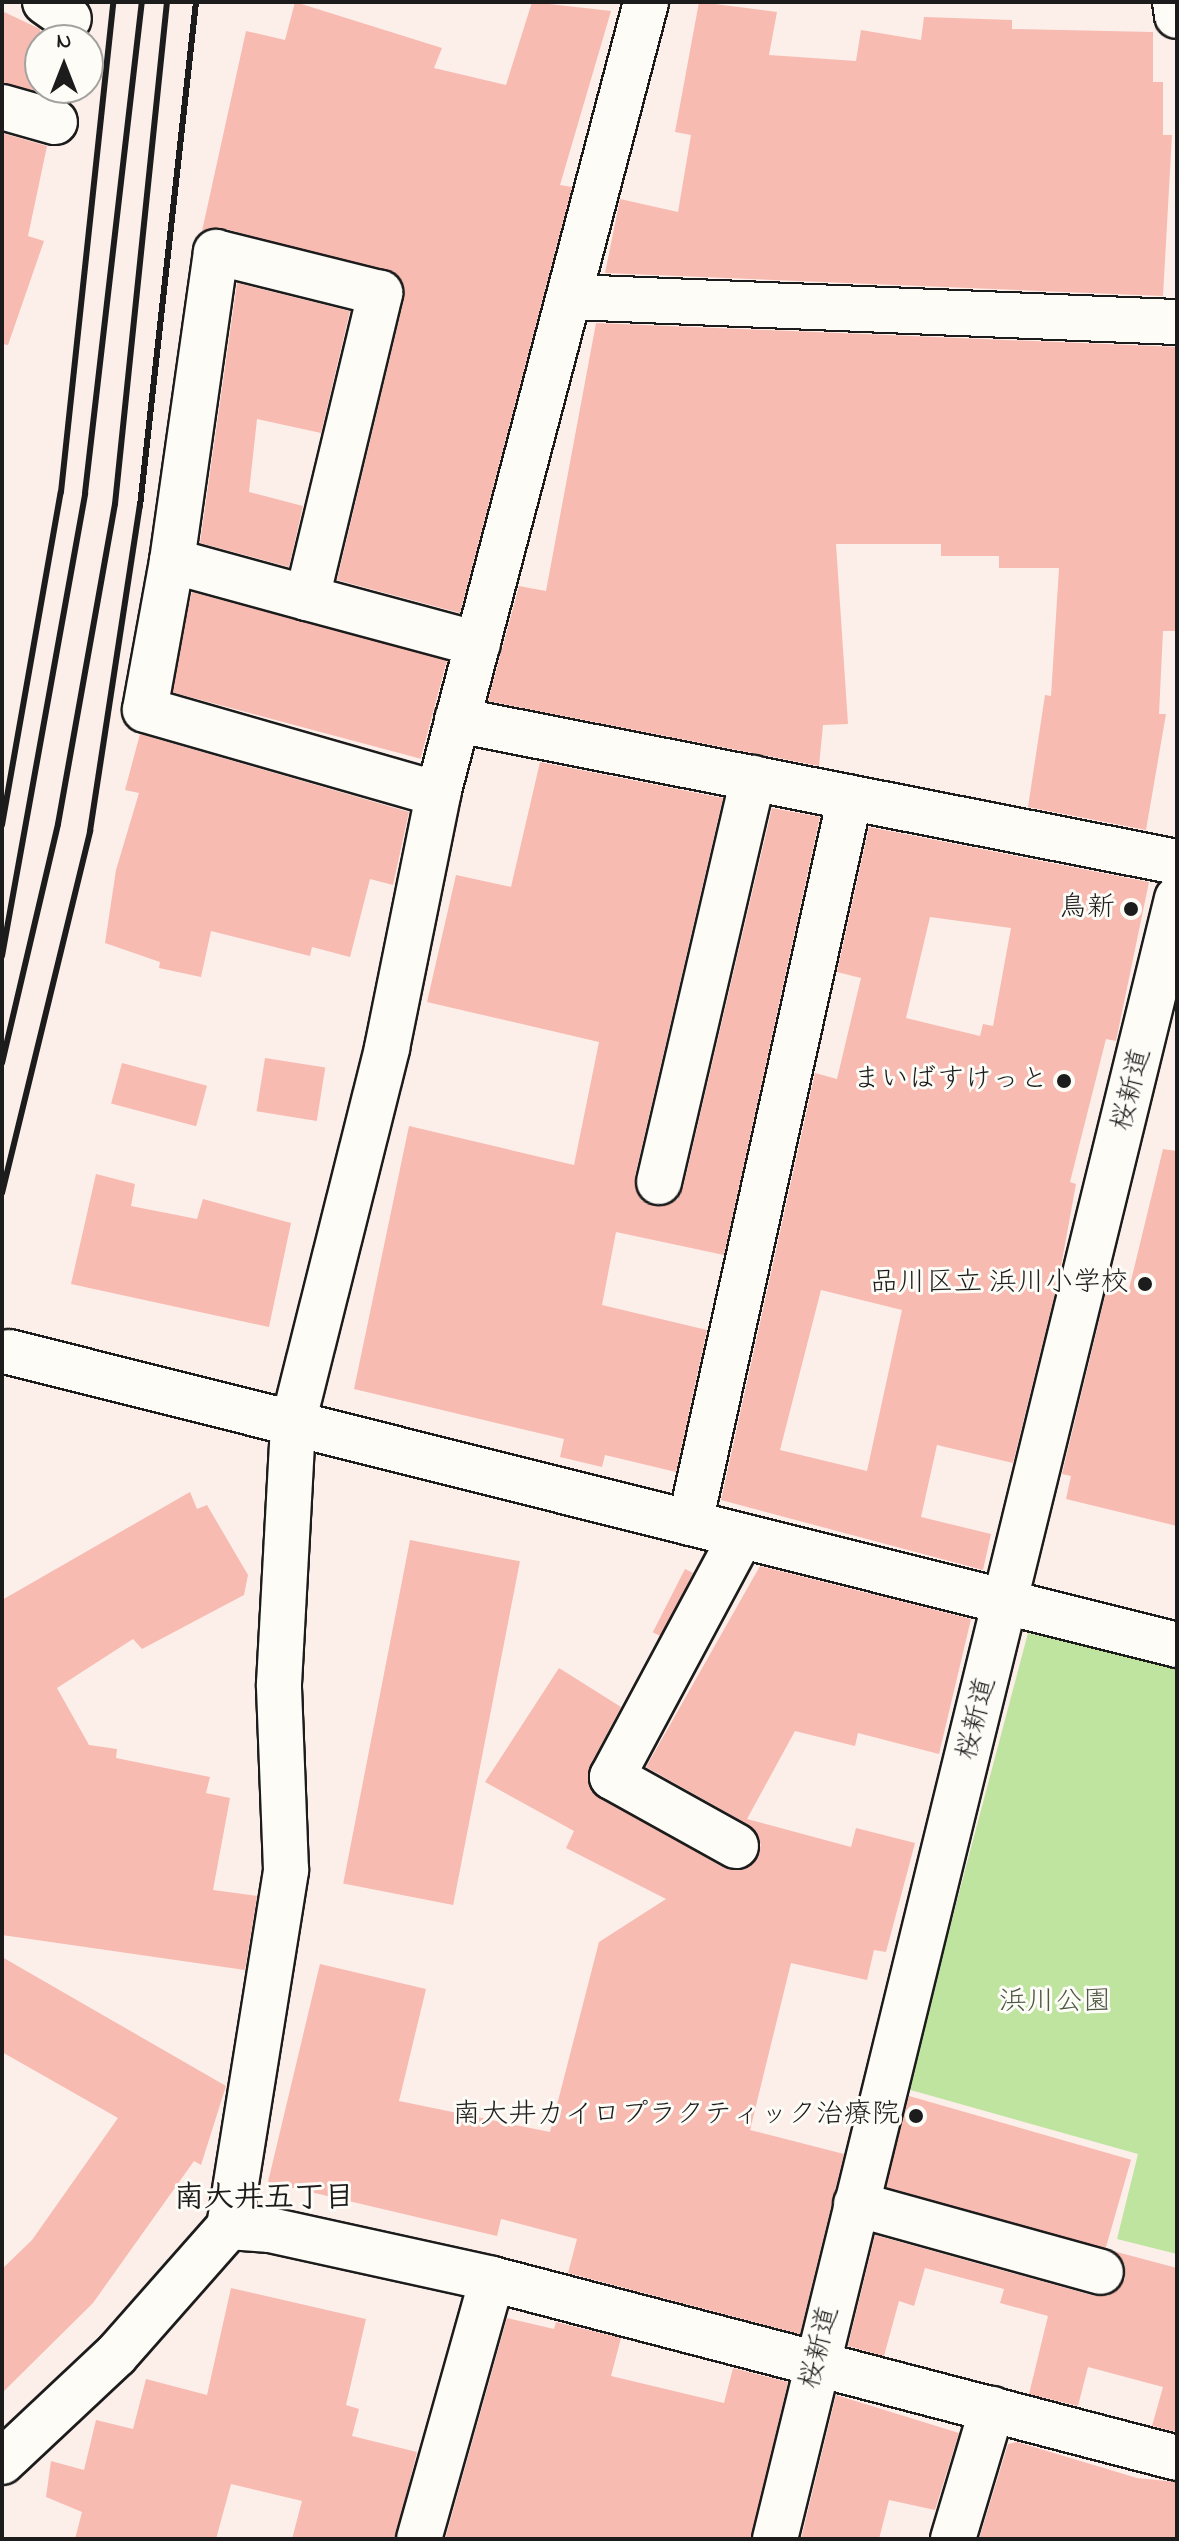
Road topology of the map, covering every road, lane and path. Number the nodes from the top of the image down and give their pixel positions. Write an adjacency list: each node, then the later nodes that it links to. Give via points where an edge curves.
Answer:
1 (646, 2): 6 (street)
2 (1175, 2): 3 (street)
3 (1177, 16)
4 (2, 107): 5 (street)
5 (55, 122)
6 (572, 297): 7 (street); 10 (street)
7 (1177, 322)
8 (172, 561): 9 (street); 9 (street, via 216,252 380,293); 13 (street, via 145,710)
9 (307, 598): 10 (street)
10 (478, 644): 11 (street)
11 (457, 720): 12 (street); 13 (street)
12 (753, 778): 14 (street); 17 (street)
13 (438, 794): 19 (street, via 387,1048)
14 (850, 797): 15 (street); 20 (street)
15 (1177, 862)
16 (1177, 899): 22 (street, 桜新道)
17 (659, 1182)
18 (9, 1352): 19 (street)
19 (293, 1423): 20 (street); 26 (street, via 279,1684 286,1870)
20 (690, 1523): 21 (street)
21 (741, 1536): 22 (street); 24 (street, via 612,1777)
22 (1007, 1603): 23 (street); 25 (street, 桜新道)
23 (1177, 1645)
24 (736, 1846)
25 (856, 2204): 27 (street); 29 (street, 桜新道)
26 (229, 2227): 28 (street, via 270,2230); 32 (street, via 116,2355)
27 (1101, 2272)
28 (492, 2279): 29 (street); 33 (street)
29 (817, 2363): 30 (street); 34 (street, 桜新道)
30 (992, 2409): 31 (street); 35 (street)
31 (1177, 2458)
32 (2, 2462)
33 (419, 2539)
34 (775, 2539)
35 (953, 2539)

